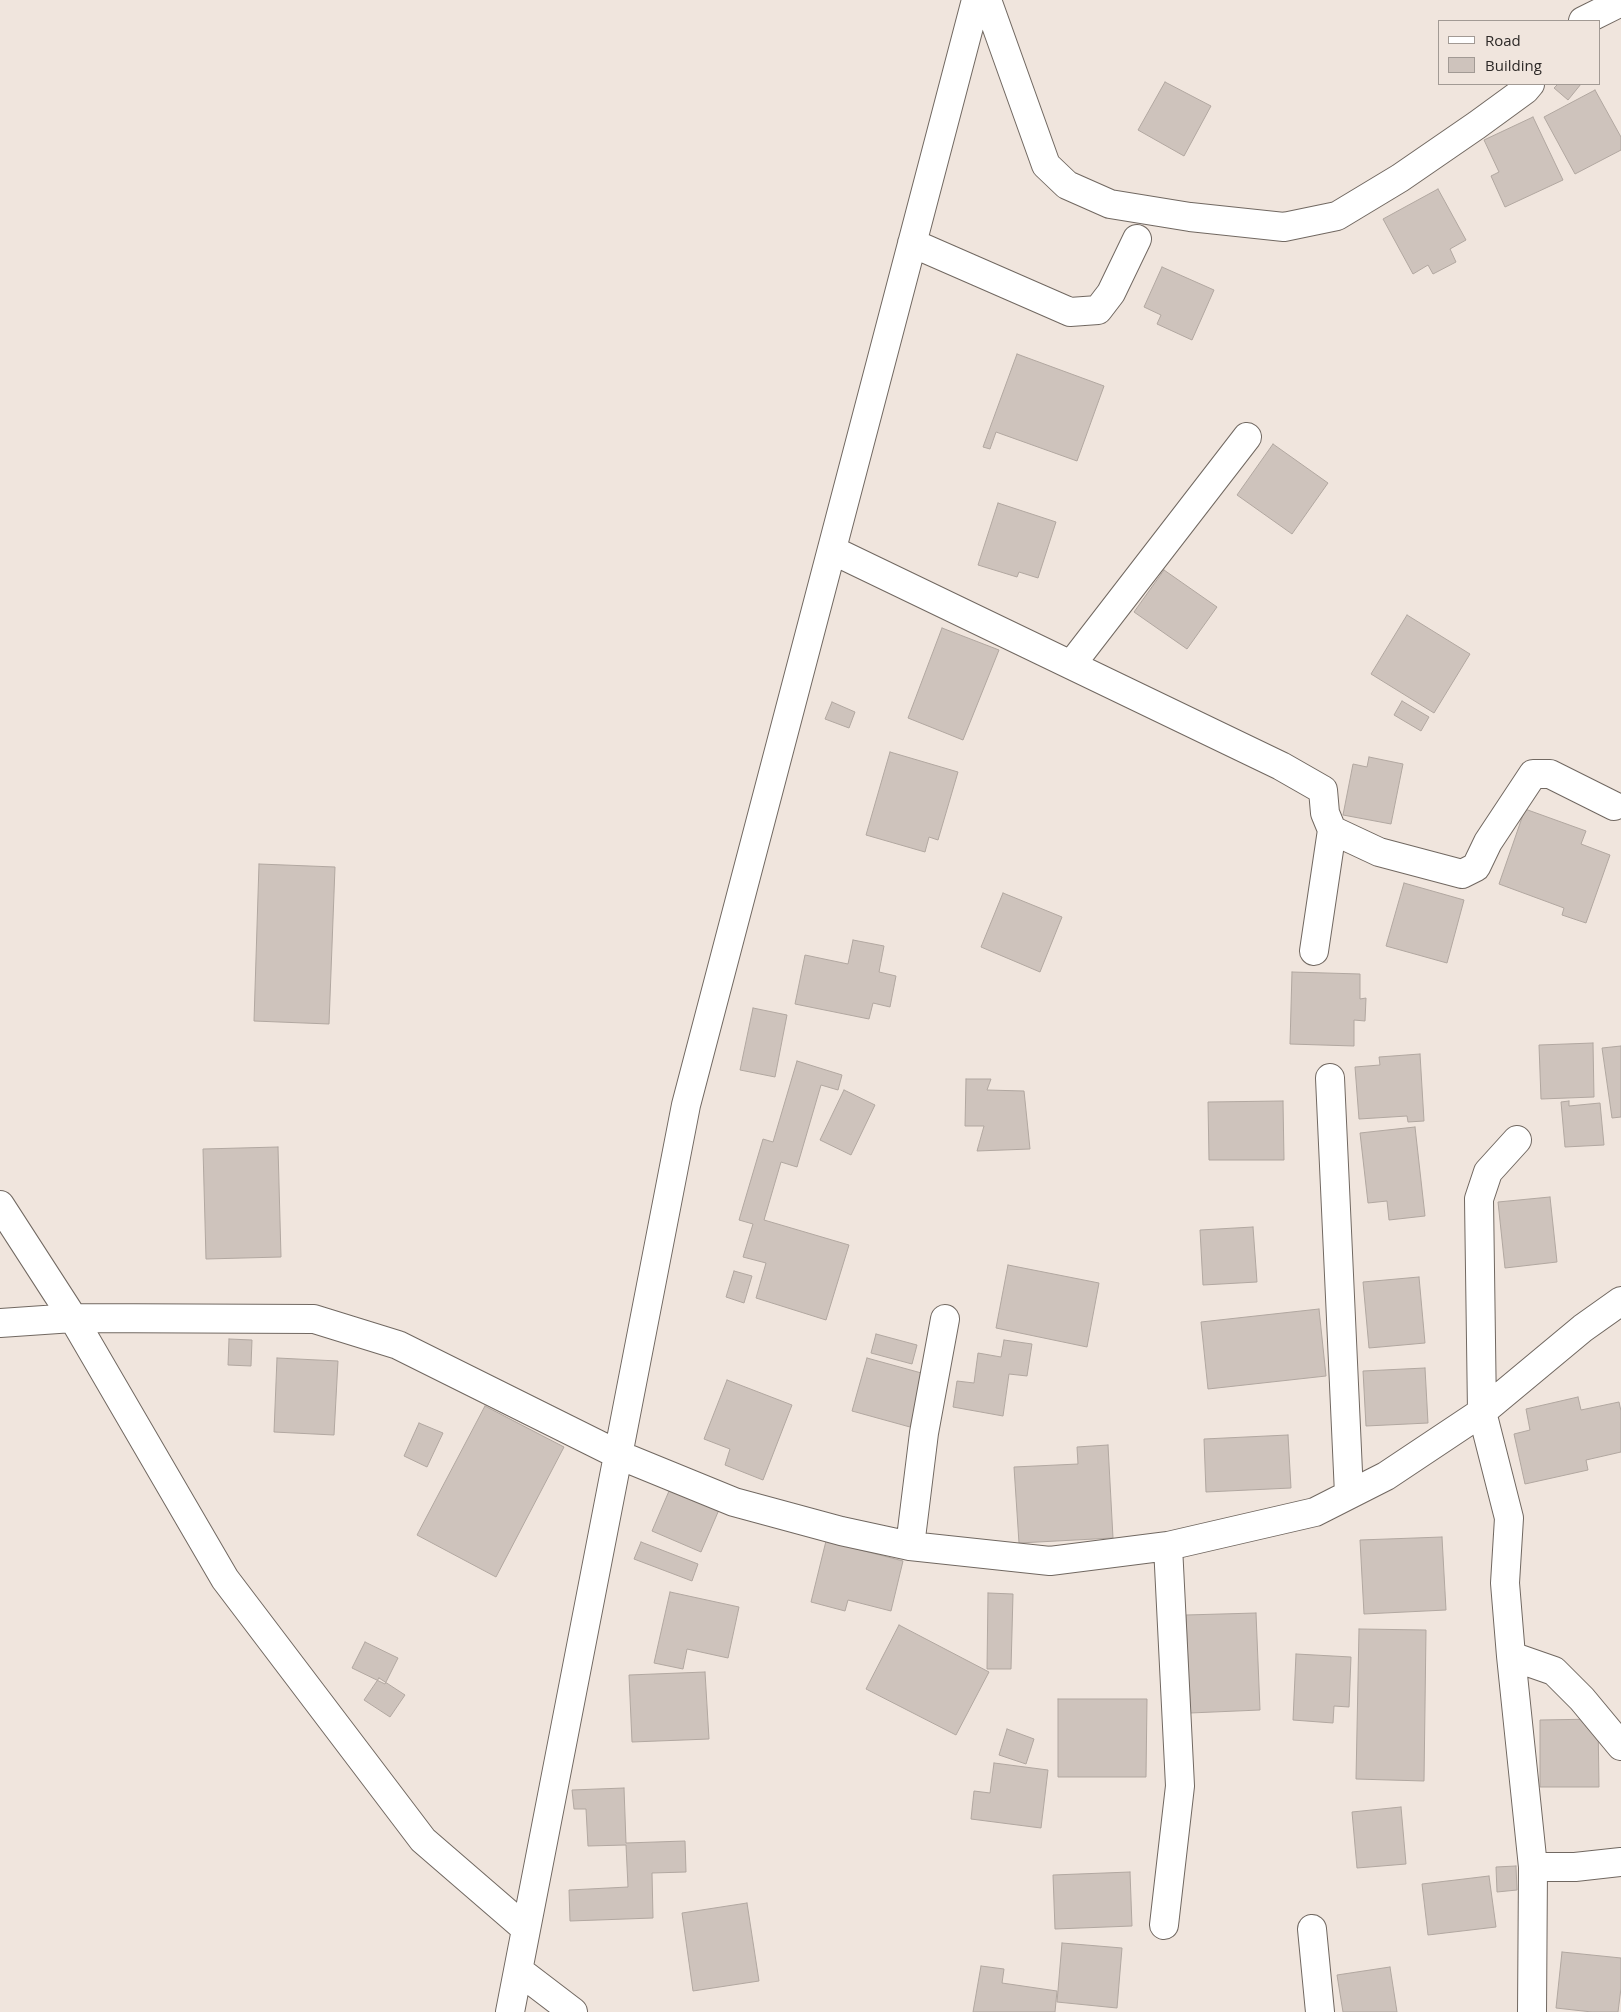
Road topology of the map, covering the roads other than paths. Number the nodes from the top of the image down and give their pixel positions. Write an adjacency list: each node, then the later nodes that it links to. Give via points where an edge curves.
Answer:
1 (976, 0): 7 (street)
2 (987, 0): 5 (street, via 1046,164 1067,185 1110,204 1190,217 1284,227 1337,216 1400,178)
3 (1621, 2): 4 (street)
4 (1585, 20)
5 (1529, 85)
6 (1137, 239): 7 (street, via 1111,293 1098,310 1070,312)
7 (912, 243): 9 (street)
8 (1247, 437): 10 (street)
9 (832, 550): 10 (street); 22 (street, via 686,1105)
10 (1071, 665): 12 (street, via 1281,766 1323,790 1325,813)
11 (1614, 806): 12 (street, via 1550,774 1534,774 1488,842 1476,867 1462,874 1379,852)
12 (1332, 830): 13 (street)
13 (1314, 951)
14 (1330, 1078): 23 (street)
15 (1517, 1140): 21 (street, via 1488,1172 1478,1199)
16 (0, 1205): 18 (street)
17 (1621, 1300): 21 (street)
18 (73, 1318): 20 (street); 22 (street, via 314,1319 398,1345); 31 (street, via 225,1579 422,1840)
19 (944, 1318): 24 (street, via 924,1433)
20 (0, 1322)
21 (1482, 1412): 23 (street, via 1386,1476); 26 (street, via 1509,1518 1505,1583)
22 (619, 1455): 24 (street, via 734,1502); 31 (street)
23 (1350, 1494): 25 (street, via 1315,1512)
24 (910, 1546): 25 (street, via 1050,1561)
25 (1168, 1546): 30 (street, via 1180,1786)
26 (1511, 1656): 27 (street, via 1554,1670); 29 (street)
27 (1621, 1746)
28 (1621, 1862): 29 (street)
29 (1533, 1867): 37 (street)
30 (1164, 1925)
31 (526, 1929): 33 (street)
32 (1312, 1929): 36 (street)
33 (518, 1970): 34 (street); 35 (street)
34 (510, 2012)
35 (573, 2012)
36 (1320, 2012)
37 (1532, 2012)

